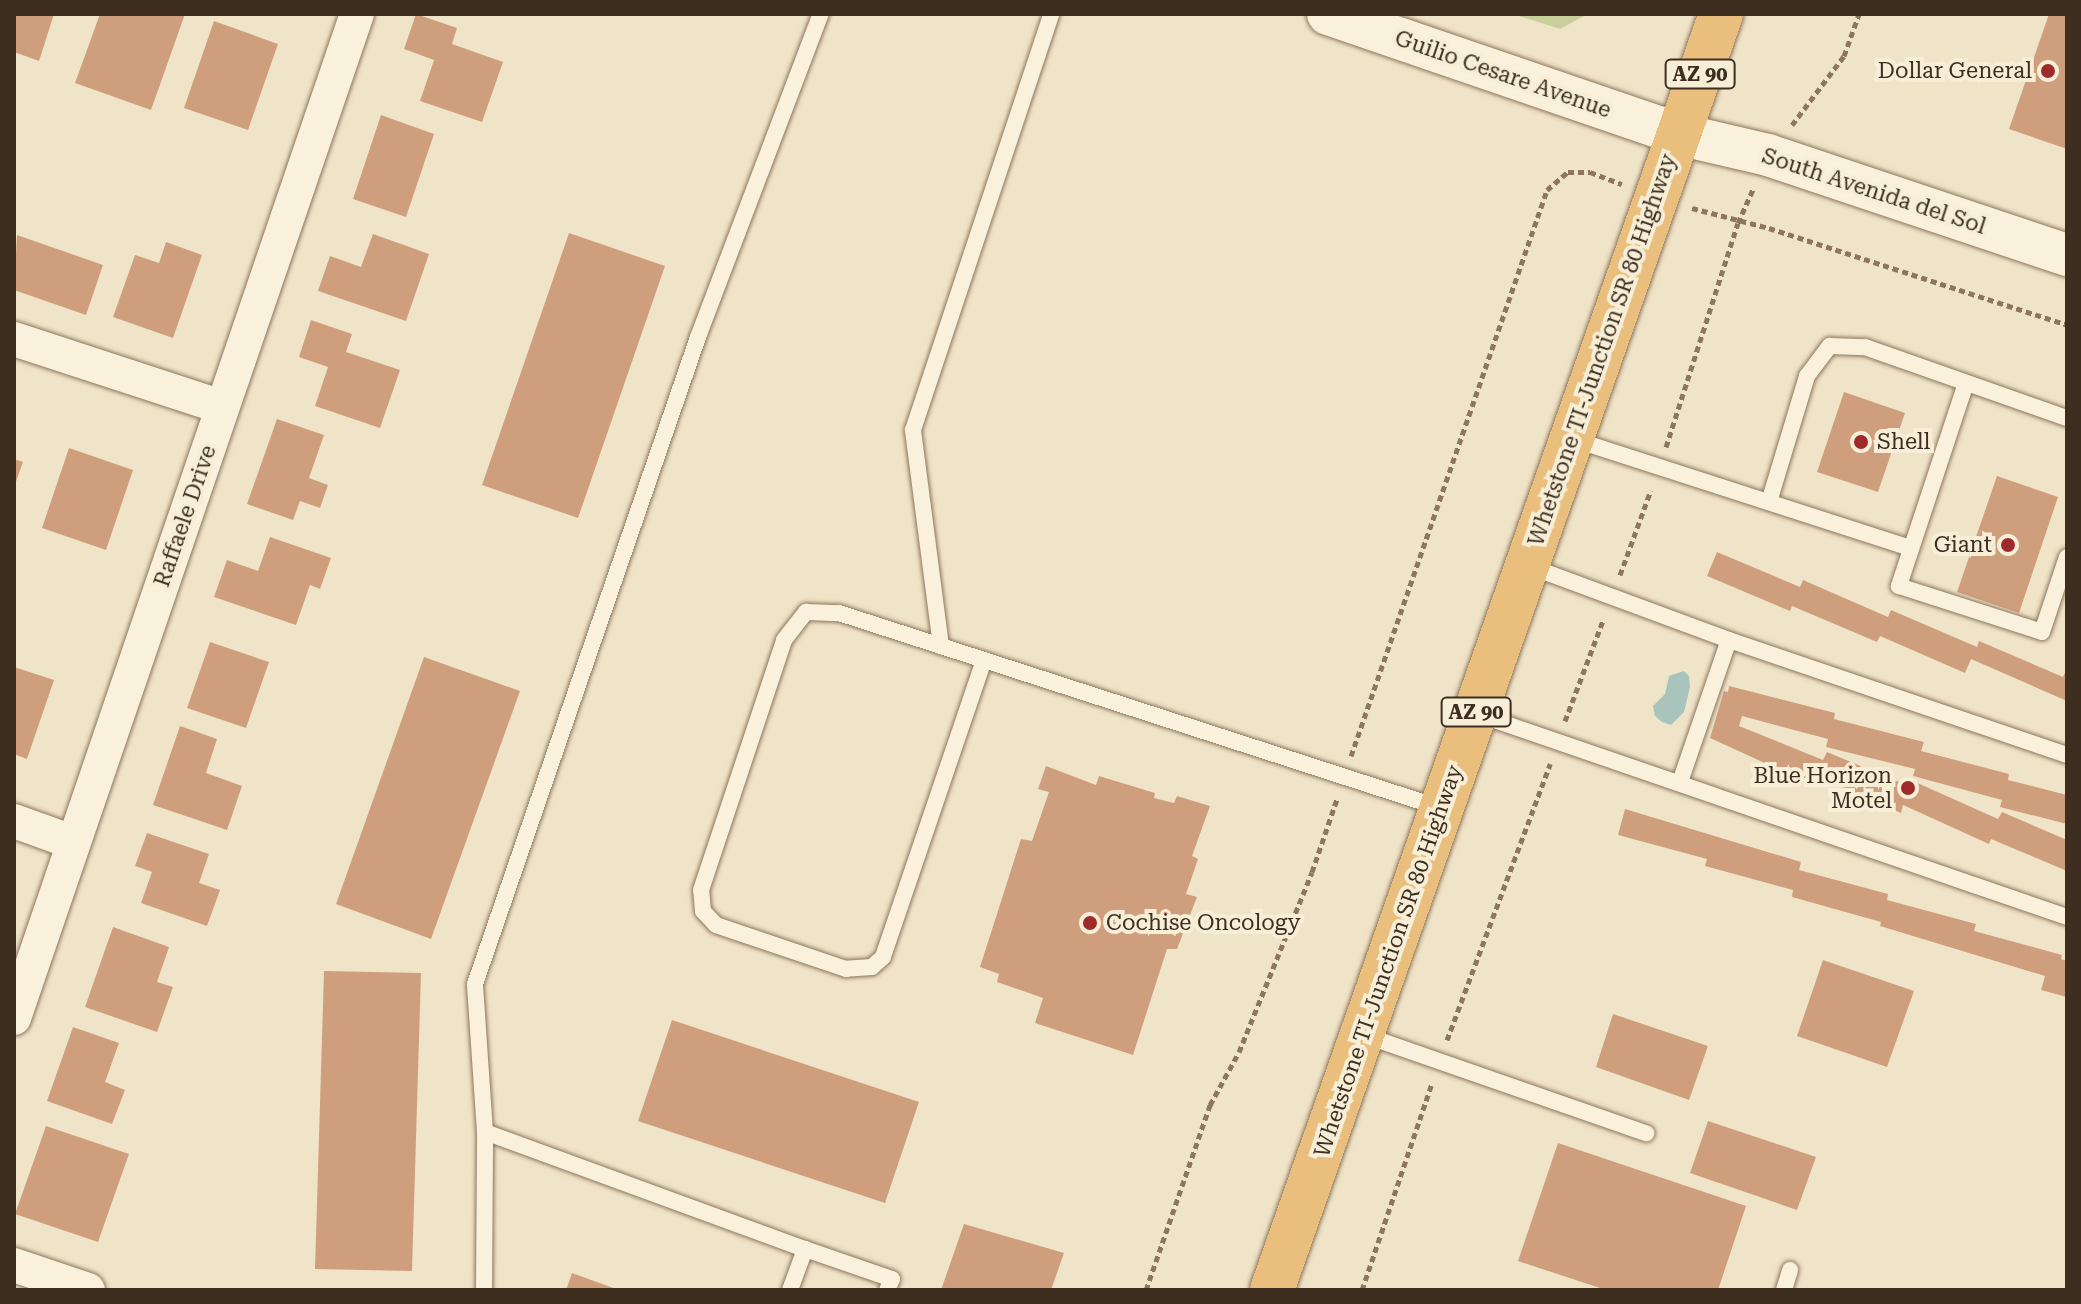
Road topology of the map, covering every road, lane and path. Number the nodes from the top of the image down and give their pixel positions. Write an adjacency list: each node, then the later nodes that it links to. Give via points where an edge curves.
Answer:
1 (357, 14): 15 (street, Raffaele Drive)
2 (821, 14): 35 (lane, via 698,337 475,984)
3 (1051, 14): 23 (lane, via 913,430)
4 (1328, 14): 7 (street, Guilio Cesare Avenue)
5 (1721, 14): 7 (highway, AZ 90)
6 (1859, 14): 8 (path, via 1844,56)
7 (1678, 134): 8 (street, South Avenida del Sol); 17 (highway, Whetstone TI-Junction SR 80 Highway / AZ 90)
8 (1768, 155): 11 (street, South Avenida del Sol)
9 (1590, 172): 27 (path, via 1568,172 1547,190)
10 (1738, 223): 12 (path, via 1769,228)
11 (2067, 255)
12 (2067, 325)
13 (14, 339): 15 (street)
14 (1966, 383): 16 (lane); 18 (lane, via 1865,347 1830,346 1807,376); 19 (lane)
15 (222, 407): 31 (street, Raffaele Drive)
16 (2067, 418)
17 (1571, 439): 18 (lane); 21 (highway, Whetstone TI-Junction SR 80 Highway / AZ 90)
18 (1769, 502): 19 (lane)
19 (1911, 548): 20 (lane, via 1899,586 2042,632)
20 (2067, 557)
21 (1527, 566): 22 (lane); 25 (highway, Whetstone TI-Junction SR 80 Highway / AZ 90)
22 (1729, 640): 26 (lane); 28 (lane)
23 (941, 646): 24 (lane); 24 (lane, via 839,613 806,612 784,640 701,890 703,911 716,925 846,969 872,967 883,957)
24 (984, 660): 27 (lane)
25 (1475, 713): 28 (lane); 29 (highway, Whetstone TI-Junction SR 80 Highway / AZ 90)
26 (2067, 755)
27 (1344, 778): 29 (lane); 44 (path, via 1239,1052 1210,1105)
28 (1680, 782): 32 (lane)
29 (1442, 808): 34 (highway, Whetstone TI-Junction SR 80 Highway / AZ 90)
30 (14, 821): 31 (street)
31 (72, 842): 33 (street, Raffaele Drive)
32 (2067, 917)
33 (14, 1018)
34 (1362, 1034): 36 (lane); 45 (highway, Whetstone TI-Junction SR 80 Highway / AZ 90)
35 (485, 1132): 37 (lane); 41 (lane)
36 (1646, 1133)
37 (805, 1249): 42 (lane); 43 (lane, via 892,1279)
38 (14, 1265): 40 (street)
39 (1790, 1270): 46 (lane)
40 (88, 1290)
41 (484, 1290)
42 (790, 1290)
43 (887, 1290)
44 (1146, 1290)
45 (1272, 1290)
46 (1784, 1290)

